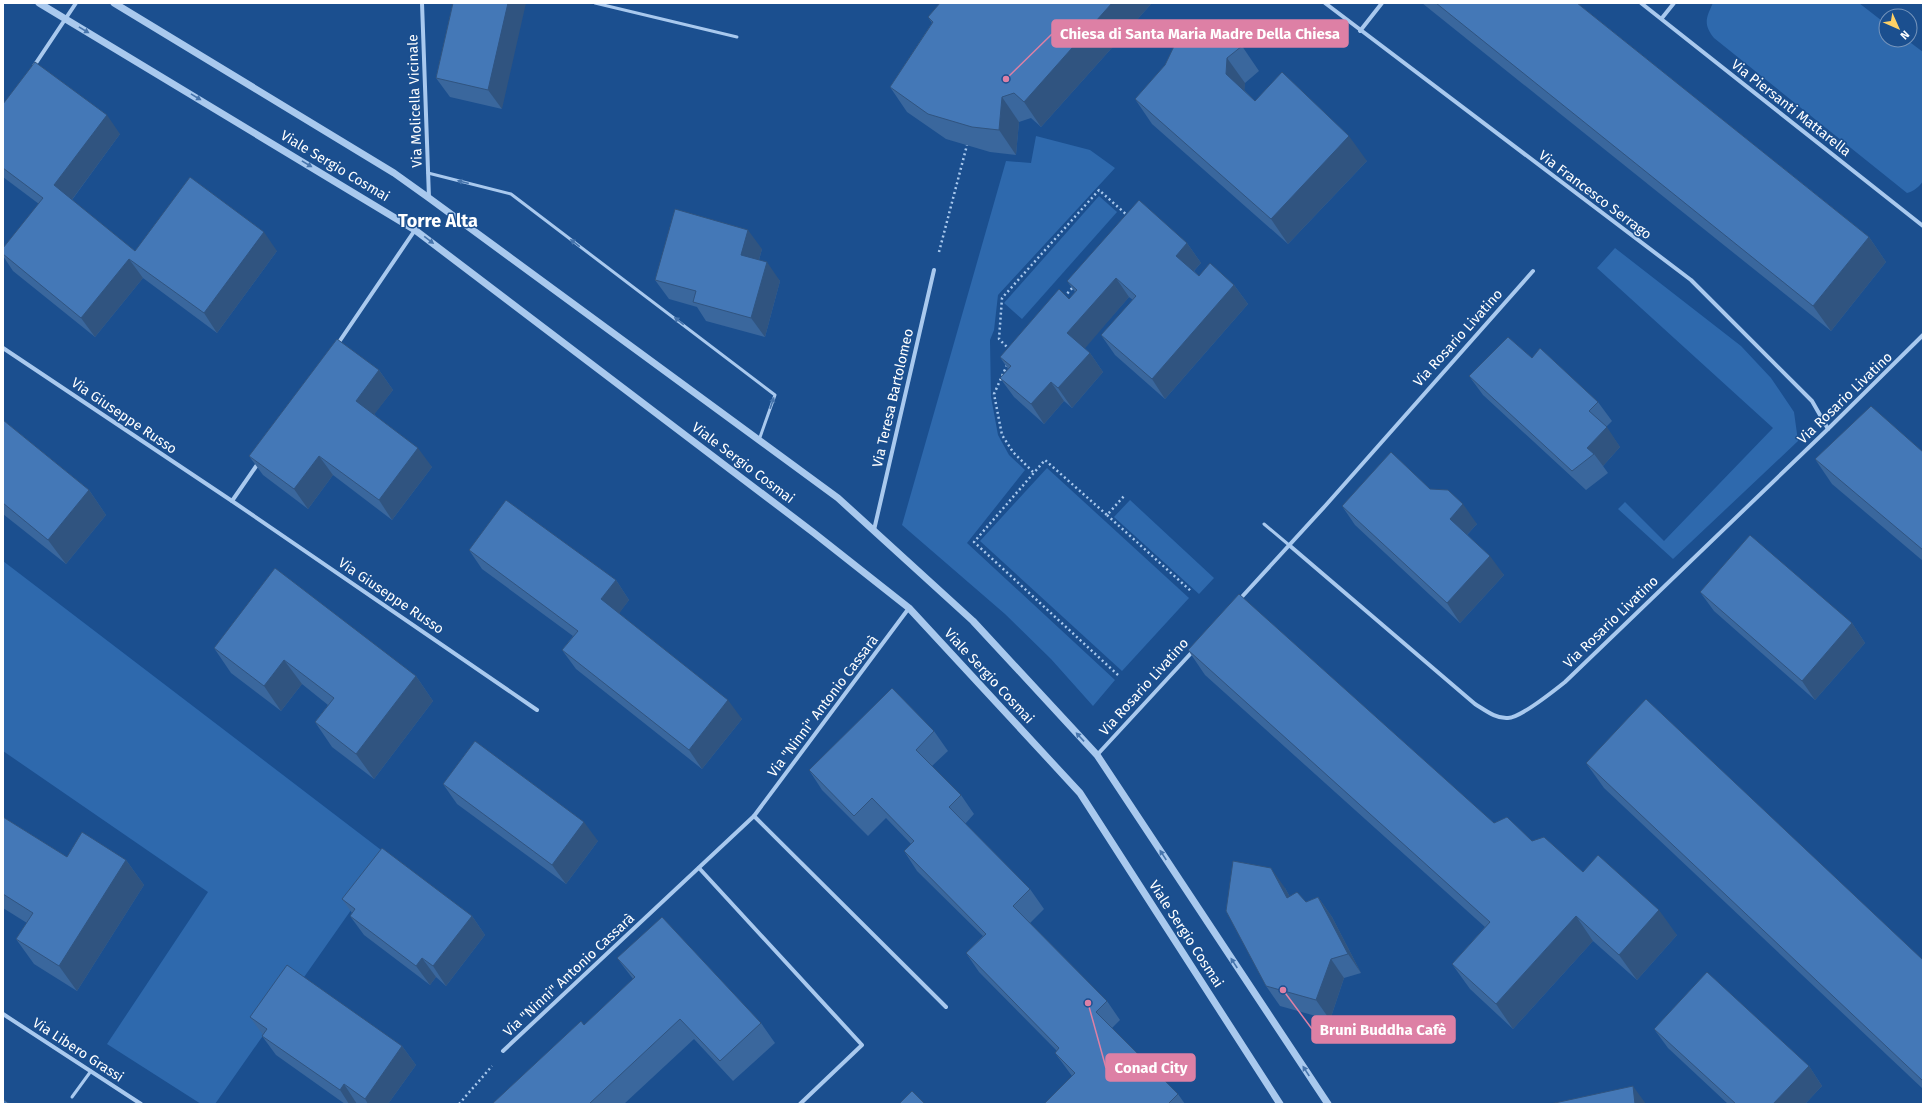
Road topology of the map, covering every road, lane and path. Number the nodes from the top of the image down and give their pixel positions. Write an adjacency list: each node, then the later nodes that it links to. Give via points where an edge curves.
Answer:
1 (39, 3): 11 (street, Viale Sergio Cosmai)
2 (76, 3): 11 (street)
3 (114, 3): 17 (street, Viale Sergio Cosmai, via 394,173)
4 (422, 3): 16 (street, Via Molicella Vicinale)
5 (595, 3): 13 (lane)
6 (1325, 3): 12 (street, Via Francesco Serrago)
7 (1382, 3): 12 (street)
8 (1641, 3): 10 (street, Via Piersanti Mattarella)
9 (1674, 3): 10 (street)
10 (1662, 18): 19 (street, Via Piersanti Mattarella)
11 (65, 19): 14 (street); 20 (street, Viale Sergio Cosmai, one-way to 20)
12 (1360, 31): 30 (street, Via Francesco Serrago, via 1691,280 1812,401)
13 (737, 37)
14 (31, 70)
15 (967, 145): 21 (path)
16 (428, 173): 17 (street, Via Molicella Vicinale); 31 (lane, one-way to 16, via 775,395 511,194)
17 (430, 198): 31 (street, Viale Sergio Cosmai)
18 (1134, 221): 28 (path, via 1100,190 1094,196 1002,298 998,339)
19 (1923, 226)
20 (415, 230): 27 (street); 42 (street, Viale Sergio Cosmai, one-way to 42)
21 (934, 270): 38 (street, Via Teresa Bartolomeo)
22 (1533, 271): 39 (street, Via Rosario Livatino)
23 (1076, 284): 24 (path)
24 (1060, 301)
25 (1923, 335): 30 (street, Via Rosario Livatino)
26 (3, 348): 35 (street, Via Giuseppe Russo)
27 (334, 351)
28 (1013, 353)
29 (1010, 360): 33 (path, via 994,394 1002,435 1013,452)
30 (1828, 430): 39 (street, Via Rosario Livatino, via 1565,682 1536,704 1509,718 1493,716 1475,704)
31 (759, 440): 38 (street, Viale Sergio Cosmai, via 838,498)
32 (263, 455): 35 (street)
33 (1034, 473): 36 (path, via 1045,460); 44 (path, via 974,542)
34 (1125, 495): 36 (path)
35 (232, 501): 45 (street, Via Giuseppe Russo)
36 (1107, 515): 40 (path)
37 (1264, 524): 39 (lane)
38 (874, 531): 46 (street, Viale Sergio Cosmai, one-way to 38, via 973,621)
39 (1288, 545): 41 (street, Via Rosario Livatino)
40 (1192, 592)
41 (1235, 604)
42 (909, 608): 47 (street, Via "Ninni" Antonio Cassarà); 57 (street, Viale Sergio Cosmai, via 1080,794)
43 (1198, 645): 46 (street, Via Rosario Livatino)
44 (1118, 675)
45 (537, 710)
46 (1097, 755): 58 (street, Viale Sergio Cosmai, one-way to 46)
47 (754, 816): 48 (street, Via "Ninni" Antonio Cassarà); 49 (street)
48 (699, 868): 51 (street, Via "Ninni" Antonio Cassarà); 56 (street, via 862,1045)
49 (946, 1007)
50 (3, 1014): 52 (street, Via Libero Grassi)
51 (503, 1051): 55 (path, Via "Ninni" Antonio Cassarà)
52 (90, 1071): 53 (lane); 54 (street, Via Libero Grassi)
53 (72, 1097)
54 (141, 1104)
55 (459, 1104)
56 (800, 1104)
57 (1280, 1104)
58 (1328, 1104)

